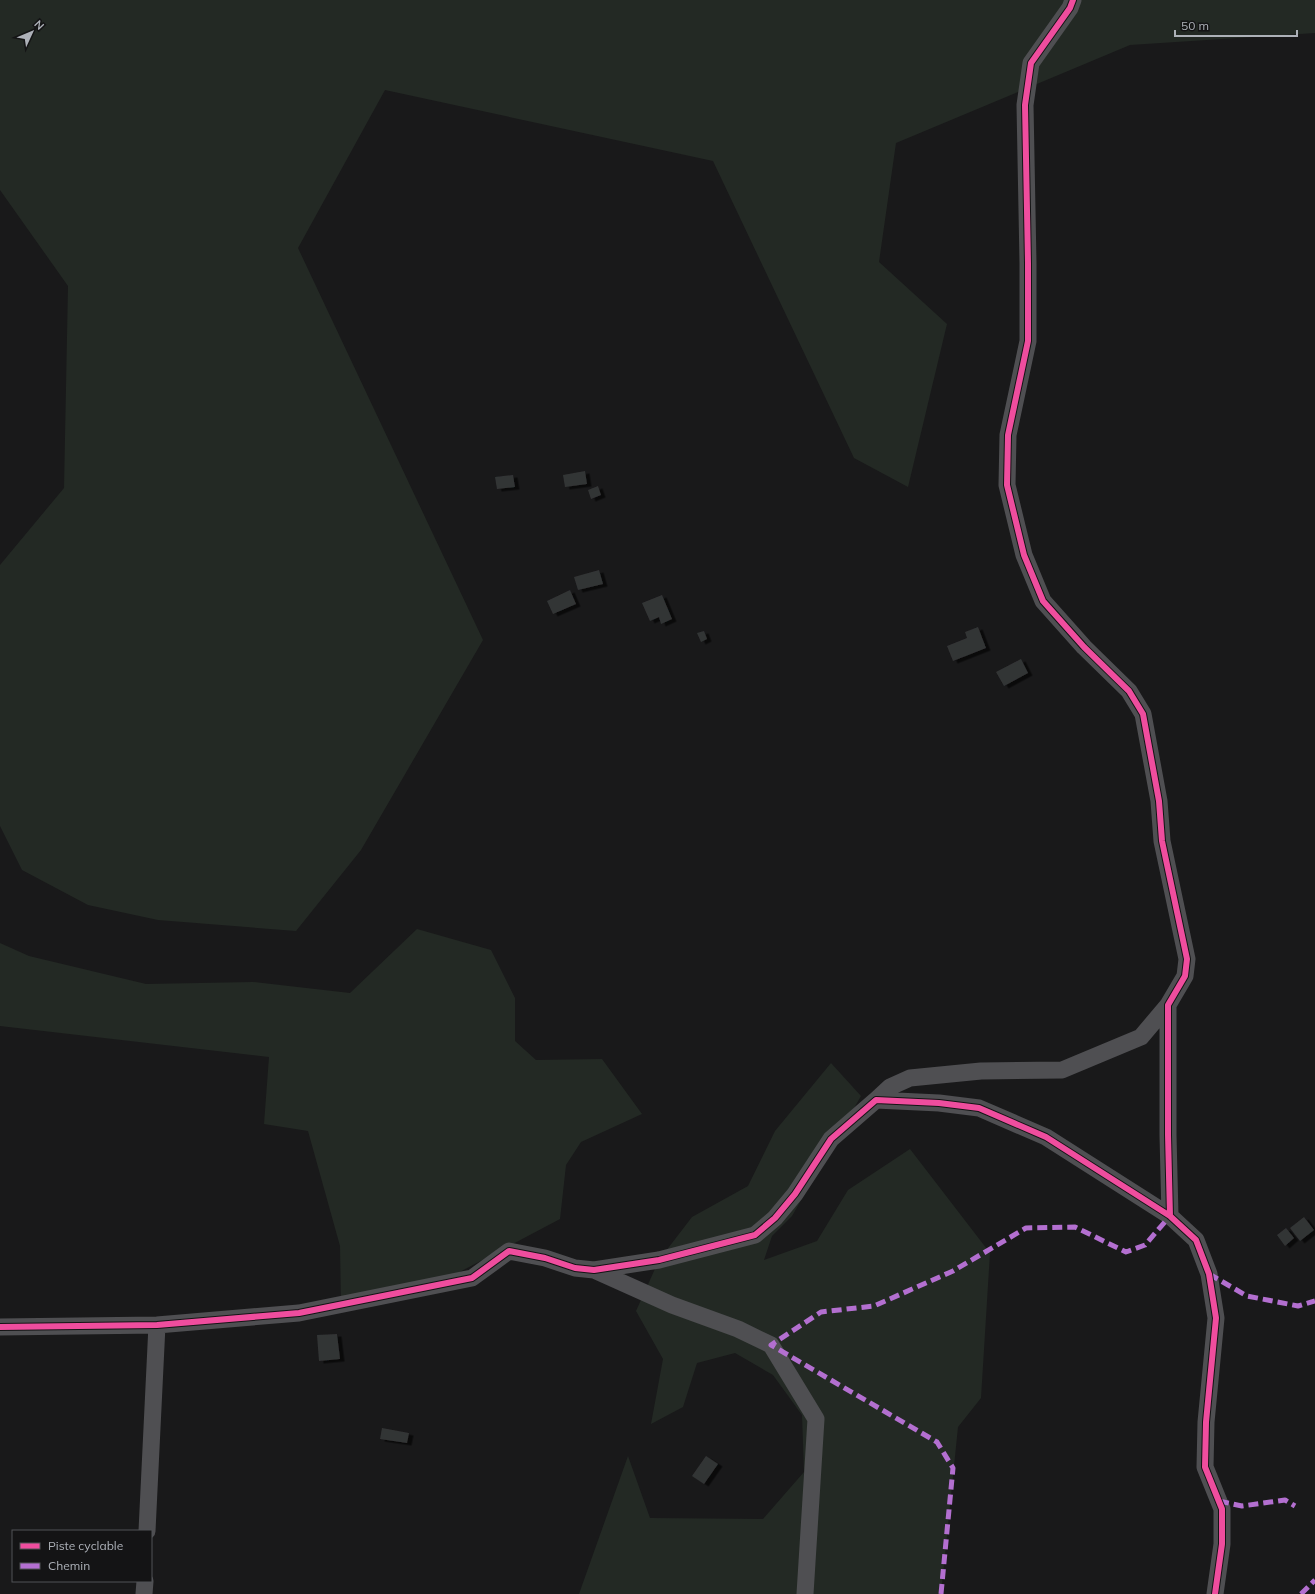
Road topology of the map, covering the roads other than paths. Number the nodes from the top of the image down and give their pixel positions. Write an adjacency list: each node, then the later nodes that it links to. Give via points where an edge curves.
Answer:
1 (1073, 0): 2 (street, via 1031,63 1025,105 1028,341 1008,435 1007,485 1024,555 1043,601 1129,691 1143,714 1159,801 1162,841 1187,959 1185,976)
2 (1168, 1004): 3 (street, via 1141,1037 1062,1070 981,1071 910,1078 890,1087); 4 (street)
3 (876, 1100): 4 (street, via 979,1108 1046,1137); 5 (street, via 831,1139 795,1194 775,1218 755,1235 659,1260)
4 (1170, 1216): 12 (street, via 1196,1240 1209,1274 1216,1318 1206,1422 1205,1467 1222,1509 1222,1544)
5 (594, 1270): 6 (street, via 509,1251 472,1278 299,1313); 11 (street, via 771,1345 816,1419)
6 (157, 1325): 7 (street); 8 (street)
7 (0, 1327)
8 (147, 1530)
9 (145, 1582): 10 (street)
10 (144, 1594)
11 (805, 1594)
12 (1215, 1594)

